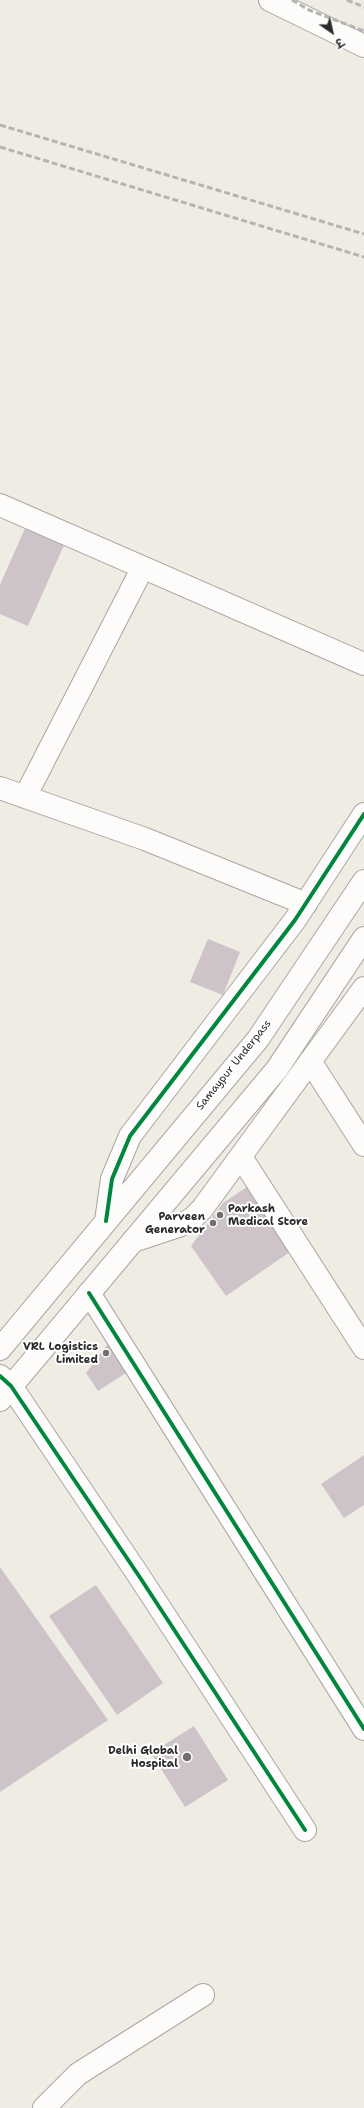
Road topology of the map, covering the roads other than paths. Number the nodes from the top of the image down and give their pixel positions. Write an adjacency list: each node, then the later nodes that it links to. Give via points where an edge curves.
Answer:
1 (270, 0): 2 (street)
2 (364, 46)
3 (0, 505): 4 (street)
4 (142, 568): 5 (street); 7 (street)
5 (364, 664)
6 (0, 788): 7 (street)
7 (25, 797): 10 (street, via 145,839)
8 (364, 814): 10 (street)
9 (364, 881): 16 (street, Samaypur Underpass, via 258,1039)
10 (306, 904): 16 (street, via 130,1136 112,1179)
11 (364, 938): 17 (street, via 277,1069)
12 (364, 988): 13 (street)
13 (310, 1061): 14 (street); 15 (street)
14 (364, 1145)
15 (241, 1157): 17 (street, via 193,1218 181,1225); 19 (street)
16 (106, 1221): 20 (street, Samaypur Underpass)
17 (133, 1242): 18 (street)
18 (89, 1293): 21 (street); 22 (street)
19 (364, 1348)
20 (0, 1349)
21 (4, 1388): 23 (street, via 139,1576)
22 (364, 1729)
23 (305, 1830)
24 (203, 1995): 25 (street, via 78,2074)
25 (44, 2108)

